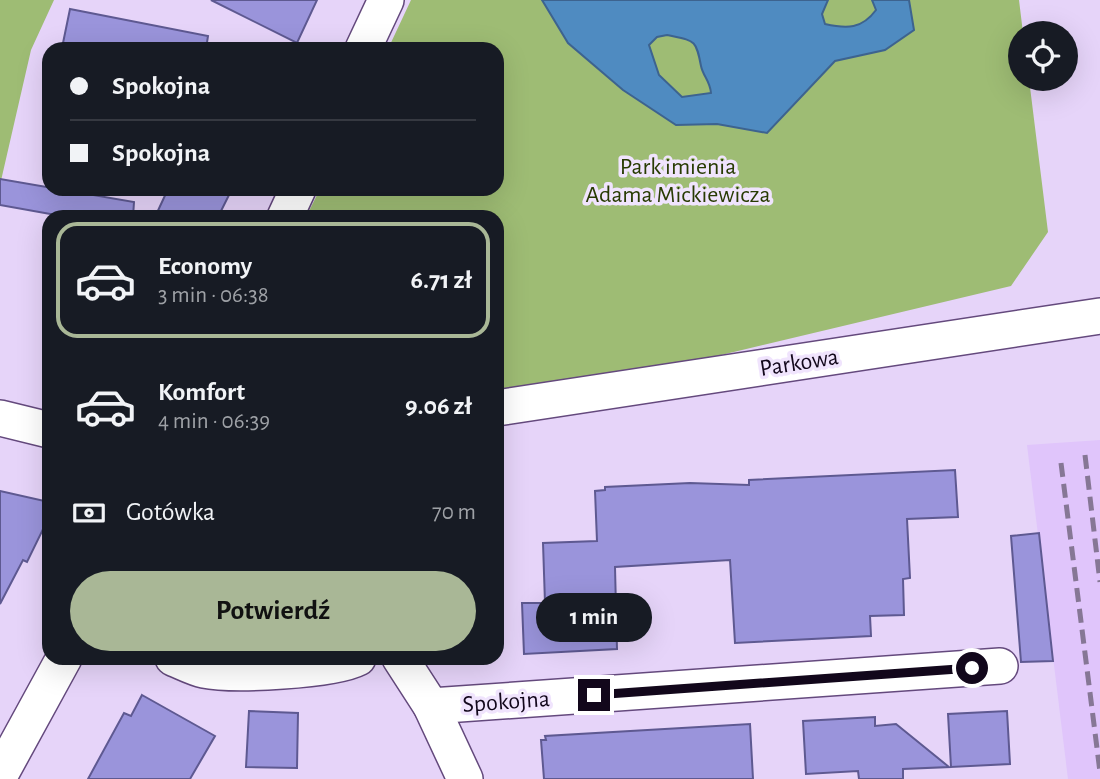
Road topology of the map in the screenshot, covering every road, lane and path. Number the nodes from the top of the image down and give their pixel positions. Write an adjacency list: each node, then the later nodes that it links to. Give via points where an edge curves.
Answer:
1 (386, 0): 2 (street)
2 (366, 42)
3 (1083, 318): 4 (street, Parkowa)
4 (504, 407)
5 (0, 418): 6 (street)
6 (42, 428)
7 (60, 665): 13 (street)
8 (189, 665): 9 (street, via 226,673)
9 (338, 665)
10 (405, 665): 12 (street)
11 (1000, 666): 12 (street, Spokojna)
12 (431, 706): 14 (street)
13 (0, 775)
14 (465, 779)

